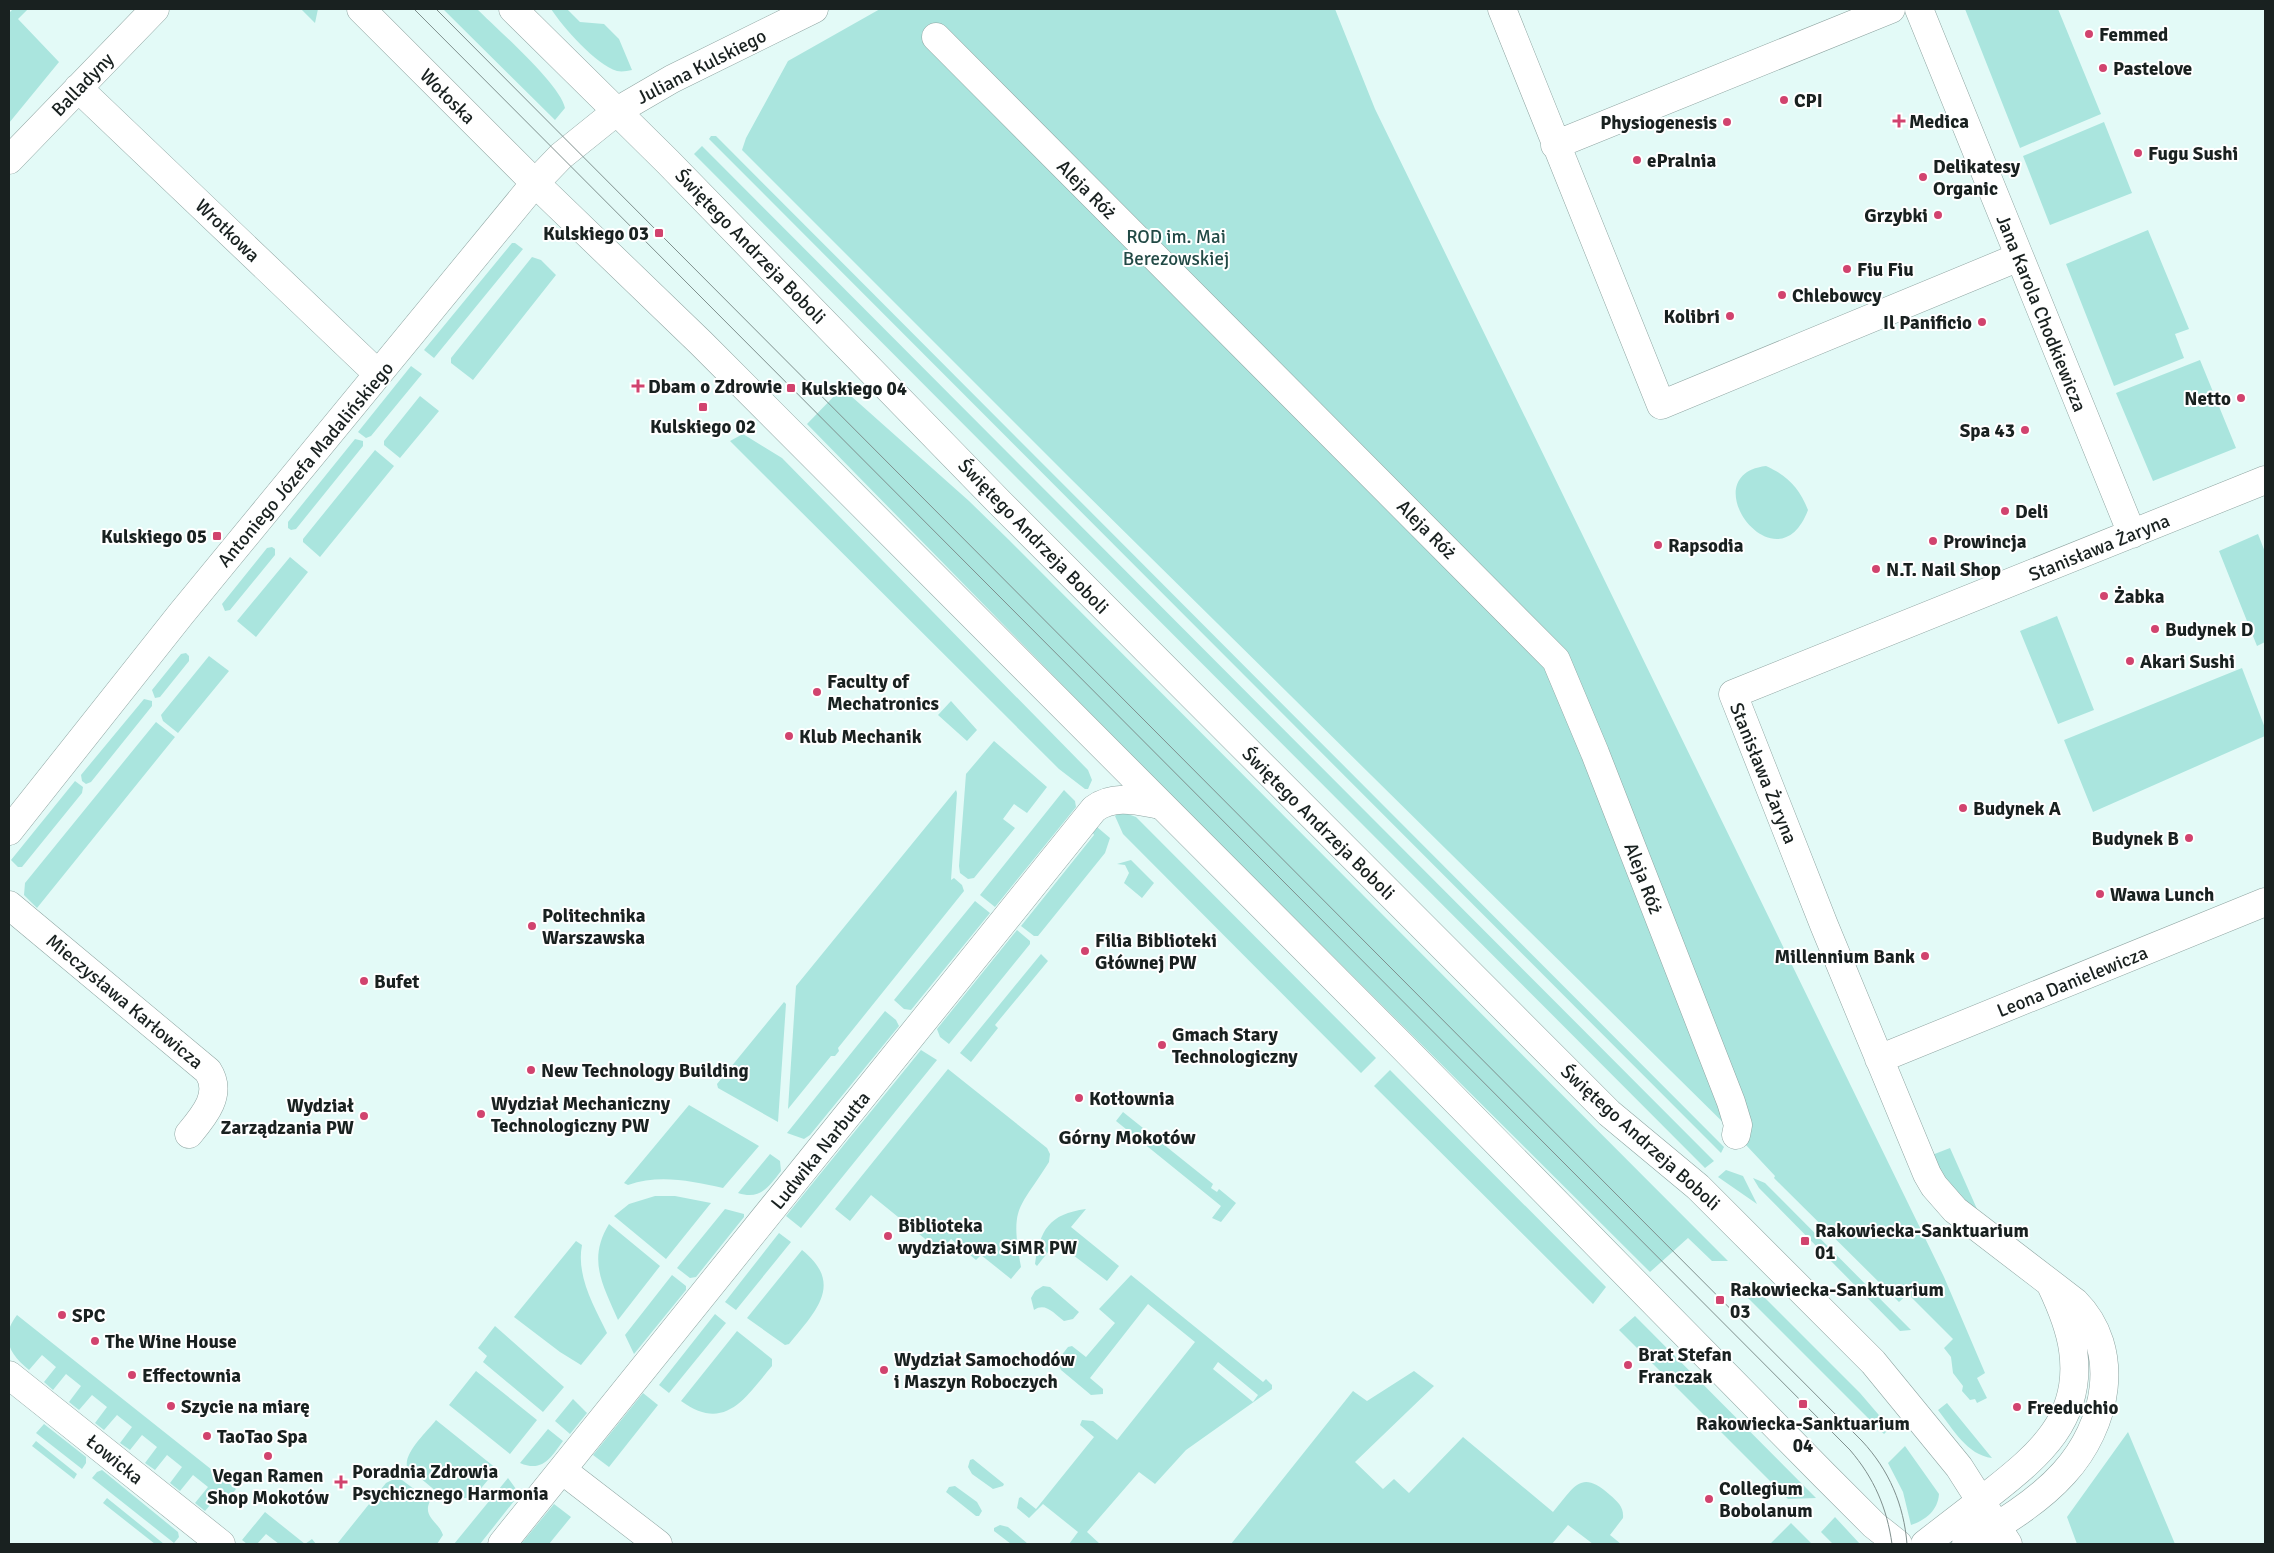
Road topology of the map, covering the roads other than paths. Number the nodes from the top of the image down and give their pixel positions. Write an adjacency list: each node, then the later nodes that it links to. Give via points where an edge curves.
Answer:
1 (155, 9): 9 (street, Balladyny)
2 (361, 9): 13 (street, Wołoska)
3 (513, 9): 10 (street)
4 (814, 9): 10 (street, Juliana Kulskiego, via 672,78)
5 (1502, 9): 11 (street)
6 (1891, 9): 11 (street)
7 (1919, 9): 14 (street, Jana Karola Chodkiewicza)
8 (936, 37): 24 (street, Aleja Róż, via 1556,660 1592,744 1731,1102 1738,1125)
9 (78, 88): 12 (street, Balladyny); 15 (street, Wrotkowa)
10 (616, 111): 13 (street, Antoniego Józefa Madalińskiego, via 561,156); 28 (street, Świętego Andrzeja Boboli, via 1001,504 1608,1113 1698,1187 1855,1344 1918,1415 1959,1467)
11 (1555, 145): 14 (street, via 1661,405)
12 (9, 160)
13 (535, 183): 15 (street, Antoniego Józefa Madalińskiego); 18 (street, via 701,342)
14 (2019, 257): 17 (street, Jana Karola Chodkiewicza)
15 (378, 374): 19 (street, Antoniego Józefa Madalińskiego, via 142,662)
16 (2265, 480): 17 (street, Stanisława Żaryna)
17 (2132, 534): 22 (street, Stanisława Żaryna, via 1733,694)
18 (1161, 805): 27 (street, Ludwika Narbutta, via 1114,800 1094,810); 33 (street, via 1836,1488)
19 (9, 831)
20 (2265, 902): 22 (street, Leona Danielewicza)
21 (9, 905): 23 (street, Mieczysława Karłowicza, via 208,1071 214,1079 215,1089 204,1116)
22 (1879, 1059): 25 (street, Stanisława Żaryna, via 1934,1186 1955,1210)
23 (189, 1134)
24 (1736, 1136)
25 (2051, 1284): 28 (street, Stanisława Żaryna, via 2068,1323 2073,1350 2071,1397 2060,1424 2039,1454); 29 (street, Stanisława Żaryna, via 2086,1312 2094,1326 2105,1360 2103,1396 2091,1433 2064,1473 2030,1502)
26 (9, 1374): 30 (street, Łowicka)
27 (562, 1470): 31 (street, Ludwika Narbutta); 32 (street)
28 (1980, 1501): 29 (street, Świętego Andrzeja Boboli); 34 (street, Stanisława Żaryna)
29 (2002, 1535): 35 (street, Stanisława Żaryna)
30 (221, 1544)
31 (502, 1544)
32 (658, 1544)
33 (1898, 1544)
34 (1925, 1544)
35 (1966, 1544)

